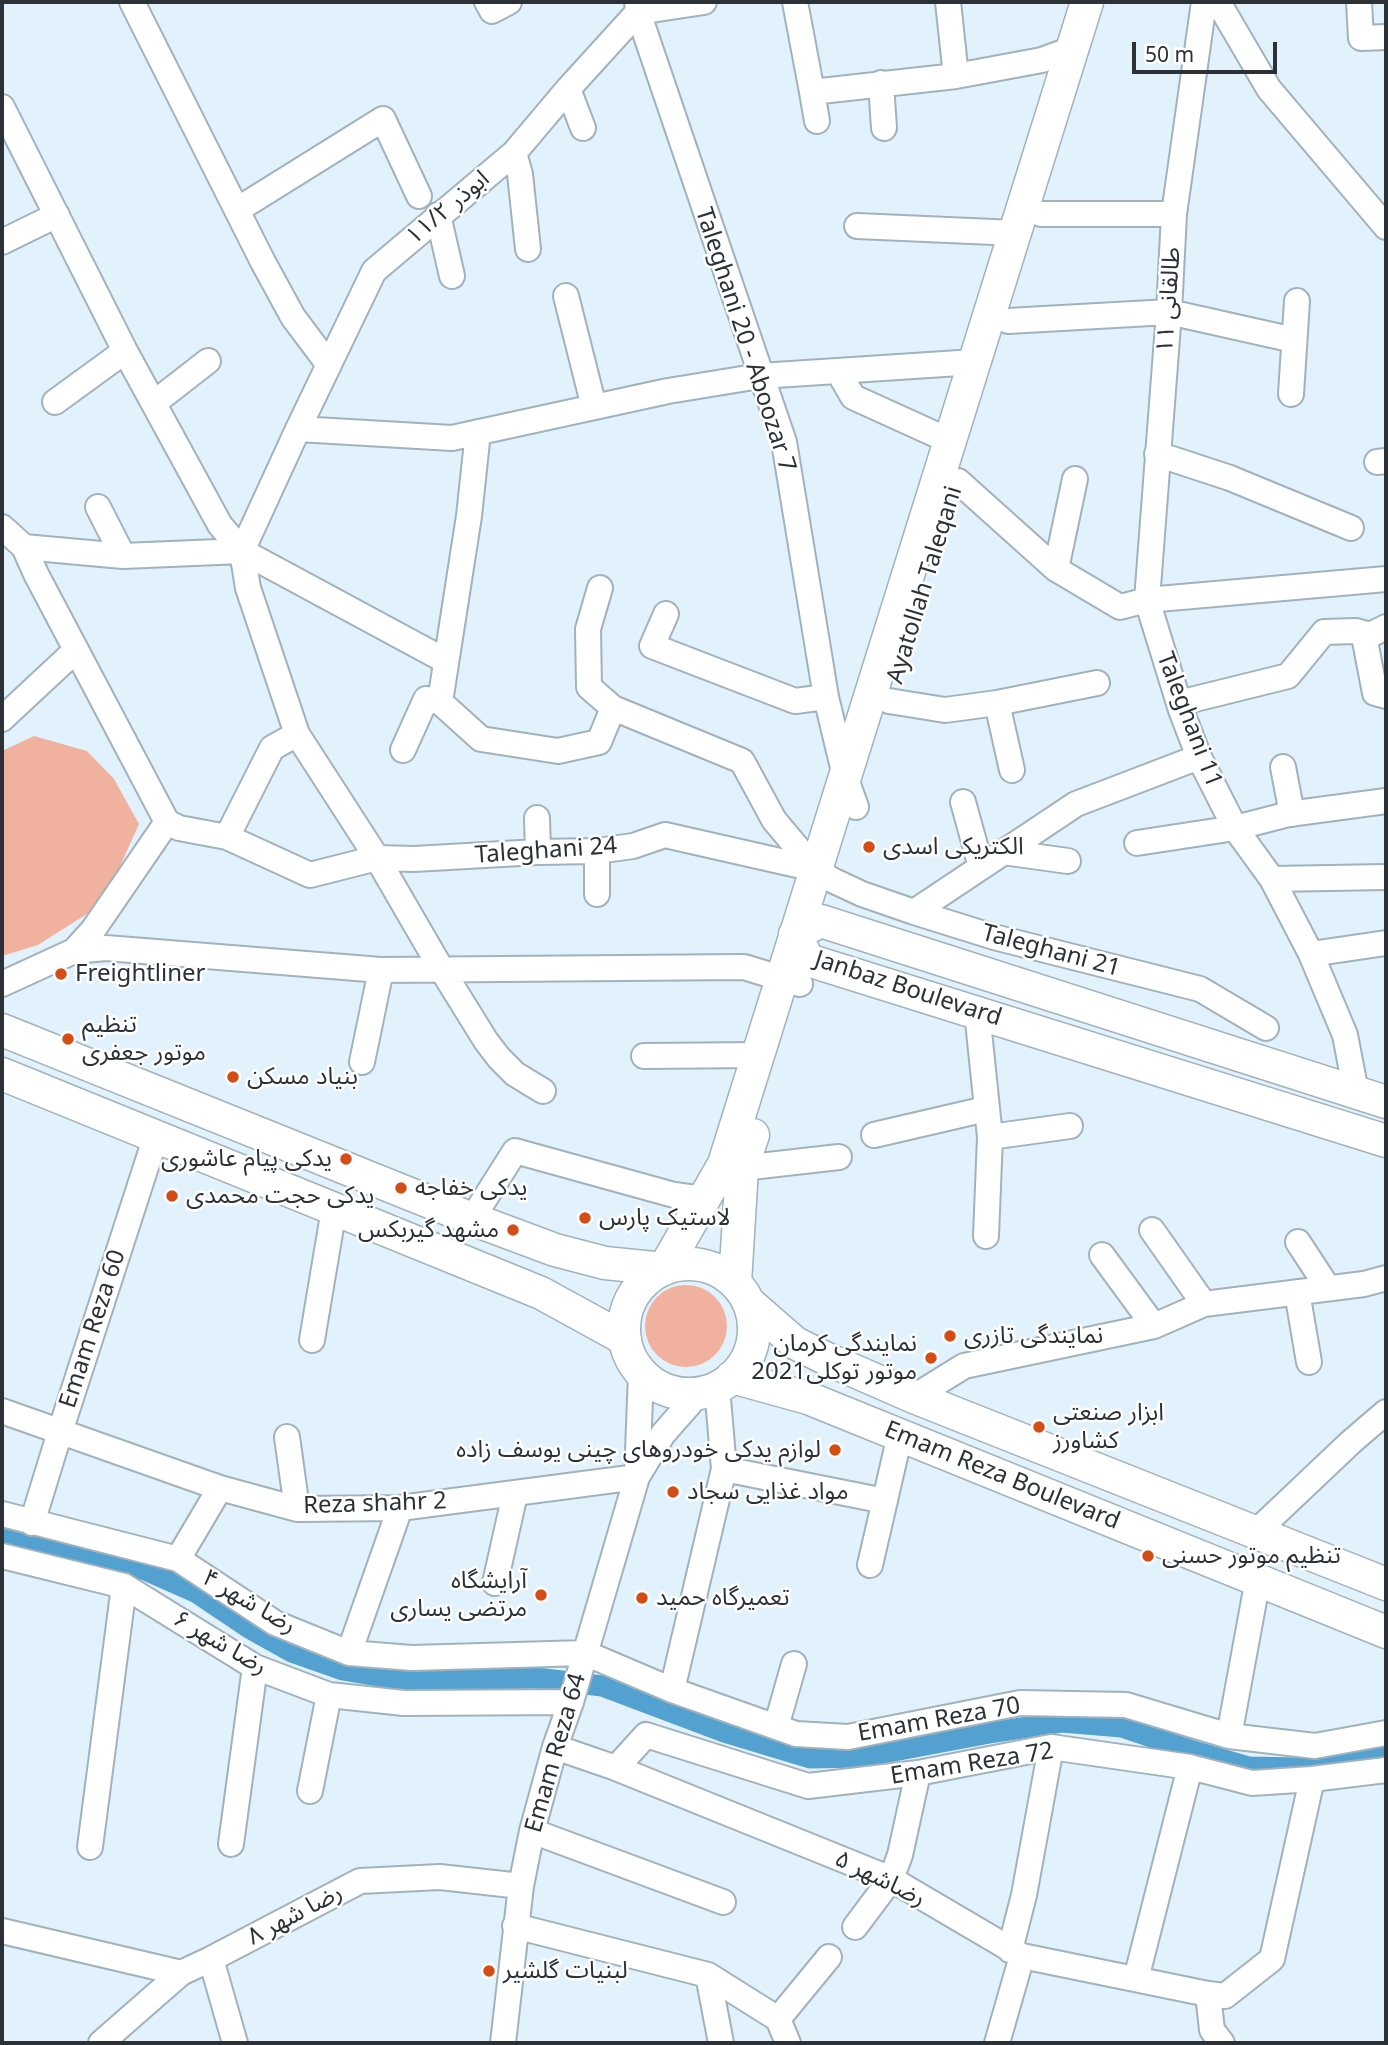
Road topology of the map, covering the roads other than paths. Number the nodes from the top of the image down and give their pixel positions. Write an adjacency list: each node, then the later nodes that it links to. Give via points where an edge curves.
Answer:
1 (132, 2): 23 (street)
2 (704, 2): 10 (street)
3 (795, 2): 16 (street)
4 (948, 2): 13 (street)
5 (1087, 2): 12 (main road, Ayatollah Taleqani)
6 (1108, 2): 24 (main road, Ayatollah Taleqani)
7 (1204, 2): 25 (street, طالقانی ۱۱)
8 (1218, 2): 29 (street, via 1269,89)
9 (1359, 2): 11 (street, via 1361,38)
10 (638, 7): 15 (street, ابوذر ۱۱/۲); 44 (street, Taleghani 20 - Aboozar 7)
11 (1386, 37)
12 (1073, 49): 13 (street, via 1042,60); 30 (main road, Ayatollah Taleqani)
13 (956, 76): 14 (street)
14 (881, 83): 16 (street); 20 (street)
15 (568, 89): 19 (street); 21 (street, ابوذر ۱۱/۲)
16 (812, 92): 18 (street)
17 (2, 107): 26 (street)
18 (817, 121)
19 (583, 128)
20 (884, 128)
21 (514, 153): 27 (street, ابوذر ۱۱/۲); 32 (street)
22 (419, 196): 23 (street, via 383,119)
23 (237, 210): 42 (street, via 293,317)
24 (1041, 214): 25 (street); 37 (main road, Ayatollah Taleqani)
25 (1174, 214): 36 (street, طالقانی ۱۱)
26 (57, 215): 31 (street); 39 (street)
27 (439, 215): 33 (street); 42 (street, ابوذر ۱۱/۲, via 374,271)
28 (857, 226): 30 (street)
29 (1386, 227)
30 (1016, 233): 41 (main road, Ayatollah Taleqani)
31 (2, 242)
32 (528, 249)
33 (452, 276)
34 (566, 296): 48 (street)
35 (1297, 301): 38 (street)
36 (1169, 312): 37 (street); 38 (street); 52 (street, طالقانی ۱۱)
37 (1007, 321): 54 (main road, Ayatollah Taleqani)
38 (1294, 341): 45 (street)
39 (125, 351): 46 (street); 47 (street)
40 (208, 361): 47 (street)
41 (975, 362): 43 (street); 51 (main road, Ayatollah Taleqani)
42 (329, 365): 49 (street, ابوذر ۱۱/۲)
43 (838, 370): 44 (street); 51 (street, via 853,397)
44 (760, 376): 48 (street); 71 (street, Taleghani 20 - Aboozar 7, via 784,442)
45 (1291, 394)
46 (55, 402)
47 (154, 403): 59 (street, via 220,525)
48 (594, 407): 50 (street)
49 (298, 429): 50 (street, via 452,438); 59 (street, ابوذر ۱۱/۲)
50 (478, 432): 68 (street)
51 (950, 441): 83 (main road, Ayatollah Taleqani)
52 (1157, 454): 57 (street, via 1230,478); 64 (street, طالقانی ۱۱)
53 (1075, 479): 61 (street)
54 (958, 481): 61 (street); 72 (main road, Ayatollah Taleqani)
55 (98, 507): 60 (street)
56 (2, 527): 58 (street)
57 (1351, 528)
58 (24, 547): 60 (street); 67 (street)
59 (242, 551): 60 (street); 68 (street); 78 (street, via 248,589)
60 (123, 556)
61 (1056, 569): 64 (street, via 1120,607)
62 (1386, 579): 64 (street)
63 (600, 588): 76 (street, via 588,629 589,688)
64 (1147, 600): 75 (street, Taleghani 11)
65 (666, 614): 71 (street, via 652,646 794,701)
66 (1378, 631): 70 (street, via 1365,641 1375,693); 75 (street, via 1324,632 1287,676)
67 (75, 651): 77 (street); 89 (street)
68 (446, 661): 73 (street)
69 (1097, 683): 74 (street)
70 (1386, 696)
71 (826, 697): 83 (street, Taleghani 20 - Aboozar 7)
72 (889, 701): 74 (street, via 945,710); 86 (main road, Ayatollah Taleqani)
73 (440, 702): 76 (street, via 481,739 558,751 599,742); 79 (street, via 426,699)
74 (997, 703): 82 (street)
75 (1179, 703): 80 (street, Taleghani 11)
76 (612, 708): 99 (street, via 742,761 774,820)
77 (2, 719)
78 (297, 734): 91 (street, via 272,748); 96 (street)
79 (403, 750)
80 (1199, 757): 90 (street, Taleghani 11); 95 (street, via 1076,804)
81 (1283, 767): 87 (street)
82 (1012, 770)
83 (845, 776): 86 (street, Taleghani 20 - Aboozar 7); 99 (main road, Ayatollah Taleqani)
84 (1386, 801): 87 (street)
85 (963, 802): 98 (street)
86 (856, 807): 99 (main road, Ayatollah Taleqani)
87 (1292, 814): 90 (street)
88 (537, 818): 94 (street)
89 (167, 822): 91 (street, Taleghani 24); 106 (street)
90 (1235, 828): 92 (street); 101 (street, Taleghani 11)
91 (227, 837): 96 (street, Taleghani 24, via 310,875)
92 (1137, 843)
93 (597, 851): 94 (street, Taleghani 24); 99 (street, Taleghani 24, via 665,835); 102 (street)
94 (538, 852): 96 (street, Taleghani 24)
95 (1003, 852): 97 (street); 98 (street)
96 (377, 858): 110 (street)
97 (1068, 861)
98 (981, 867): 103 (street)
99 (823, 874): 103 (street, Taleghani 21); 108 (main road, Ayatollah Taleqani)
100 (1386, 877): 101 (street)
101 (1272, 879): 107 (street)
102 (597, 894)
103 (914, 912): 114 (street, Taleghani 21, via 1200,989)
104 (1386, 943): 107 (street)
105 (915, 950): 108 (main road, Janbaz Boulevard); 112 (main road); 121 (main road, Janbaz Boulevard)
106 (74, 951): 109 (street, via 106,948); 111 (street)
107 (1311, 954): 121 (street, via 1345,1035)
108 (801, 955): 110 (street, via 744,967); 112 (main road, Janbaz Boulevard); 116 (main road, Ayatollah Taleqani); 130 (main road, Ayatollah Taleqani)
109 (381, 970): 110 (street); 118 (street)
110 (442, 970): 120 (street, via 499,1058)
111 (2, 984)
112 (902, 989): 113 (main road, Janbaz Boulevard)
113 (976, 1012): 123 (street); 128 (main road, Janbaz Boulevard)
114 (1266, 1028)
115 (2, 1030): 133 (main road)
116 (758, 1055): 117 (street); 130 (main road, Ayatollah Taleqani)
117 (644, 1056)
118 (362, 1062)
119 (2, 1074): 126 (main road)
120 (543, 1091)
121 (1356, 1093): 122 (main road, Janbaz Boulevard)
122 (1386, 1102)
123 (986, 1110): 125 (street); 127 (street)
124 (1070, 1126): 127 (street)
125 (874, 1135)
126 (156, 1136): 132 (main road); 157 (street, Emam Reza 60)
127 (990, 1138): 135 (street)
128 (1386, 1141)
129 (839, 1157): 130 (street)
130 (733, 1166): 131 (main road); 142 (main road)
131 (704, 1199): 133 (street, via 674,1195 515,1151); 139 (main road)
132 (334, 1209): 144 (main road); 148 (street)
133 (472, 1219): 137 (main road)
134 (1152, 1230): 145 (street)
135 (986, 1236)
136 (1298, 1242): 141 (street)
137 (555, 1250): 139 (main road, via 605,1263); 144 (main road, via 558,1275)
138 (1102, 1255): 146 (street)
139 (664, 1269): 142 (main road, via 701,1265 723,1273); 147 (main road, via 645,1280 632,1297)
140 (1386, 1278): 141 (street)
141 (1328, 1288): 143 (street)
142 (741, 1292): 149 (main road, Emam Reza Boulevard, via 795,1343); 152 (main road, via 753,1318 750,1350 743,1365)
143 (1297, 1292): 145 (street); 150 (street)
144 (541, 1293): 147 (main road)
145 (1204, 1304): 146 (street)
146 (1154, 1326): 153 (street, via 964,1366)
147 (625, 1339): 151 (main road)
148 (312, 1340)
149 (827, 1359): 153 (main road, Emam Reza Boulevard); 154 (main road, via 813,1375)
150 (1309, 1362)
151 (641, 1373): 152 (main road, via 678,1393); 161 (street)
152 (716, 1386): 154 (main road, Emam Reza Boulevard); 160 (street); 161 (street, via 663,1434)
153 (914, 1397): 169 (main road, Emam Reza Boulevard)
154 (808, 1398): 158 (main road, Emam Reza Boulevard)
155 (2, 1411): 157 (street, Reza shahr 2)
156 (1386, 1412): 169 (street)
157 (60, 1433): 162 (street, Reza shahr 2); 168 (street, Emam Reza 60)
158 (900, 1435): 164 (street); 173 (main road, Emam Reza Boulevard)
159 (287, 1437): 166 (street)
160 (724, 1469): 164 (street); 182 (street)
161 (639, 1474): 163 (street, Reza shahr 2); 179 (street, Emam Reza 64)
162 (220, 1488): 166 (street, Reza shahr 2); 171 (street)
163 (515, 1494): 165 (street, Reza shahr 2); 174 (street)
164 (885, 1501): 172 (street)
165 (400, 1508): 166 (street, Reza shahr 2); 178 (street)
166 (297, 1509)
167 (2, 1514): 168 (street, رضا شهر ۴)
168 (33, 1523): 171 (street, رضا شهر ۴)
169 (1256, 1531): 175 (main road, Emam Reza Boulevard)
170 (2, 1556): 176 (street, رضا شهر ۶)
171 (178, 1559): 178 (street, رضا شهر ۴, via 275,1623)
172 (870, 1565)
173 (1258, 1579): 177 (main road, Emam Reza Boulevard); 187 (street)
174 (495, 1583)
175 (1386, 1584)
176 (124, 1586): 181 (street, رضا شهر ۶); 198 (street)
177 (1386, 1632)
178 (349, 1653): 179 (street, رضا شهر ۴, via 412,1658)
179 (585, 1653): 182 (street, Emam Reza 70); 184 (street, Emam Reza 64)
180 (794, 1664): 185 (street)
181 (255, 1667): 183 (street, رضا شهر ۶); 197 (street)
182 (672, 1690): 185 (street, Emam Reza 70)
183 (329, 1695): 184 (street, رضا شهر ۶, via 404,1703); 195 (street)
184 (571, 1702): 188 (street, Emam Reza 64)
185 (776, 1727): 187 (street, Emam Reza 70, via 796,1734 848,1737 1020,1703 1126,1705)
186 (1386, 1733): 187 (street, Emam Reza 70, via 1315,1746)
187 (1229, 1736)
188 (555, 1747): 191 (street, رضاشهر ۵); 196 (street, Emam Reza 64)
189 (1051, 1747): 190 (street, Emam Reza 72); 193 (street, Emam Reza 72); 205 (street)
190 (1190, 1767): 194 (street, Emam Reza 72, via 1252,1783); 210 (street)
191 (616, 1768): 193 (street, Emam Reza 72, via 646,1735 808,1786); 199 (street, رضاشهر ۵)
192 (1386, 1770): 194 (street, Emam Reza 72)
193 (918, 1773): 199 (street)
194 (1312, 1779): 211 (street, via 1272,1959 1225,1996)
195 (310, 1791)
196 (532, 1831): 200 (street, Emam Reza 64); 201 (street)
197 (231, 1844)
198 (90, 1847)
199 (891, 1879): 203 (street); 205 (street, رضاشهر ۵)
200 (521, 1886): 202 (street, Emam Reza 64); 207 (street, رضا شهر ۸, via 440,1877 360,1881)
201 (723, 1902)
202 (515, 1926): 209 (street); 216 (street, Emam Reza 64)
203 (855, 1927)
204 (2, 1931): 208 (street)
205 (1016, 1953): 210 (street, رضاشهر ۵); 219 (street)
206 (829, 1958): 212 (street)
207 (211, 1959): 208 (street, رضا شهر ۸); 215 (street)
208 (181, 1973): 214 (street, رضا شهر ۸)
209 (708, 1975): 212 (street); 217 (street)
210 (1136, 1979): 211 (street, رضاشهر ۵)
211 (1208, 1994): 213 (street)
212 (778, 2019): 218 (street)
213 (1211, 2039)
214 (101, 2043)
215 (235, 2043)
216 (503, 2043)
217 (721, 2043)
218 (788, 2043)
219 (997, 2043)

